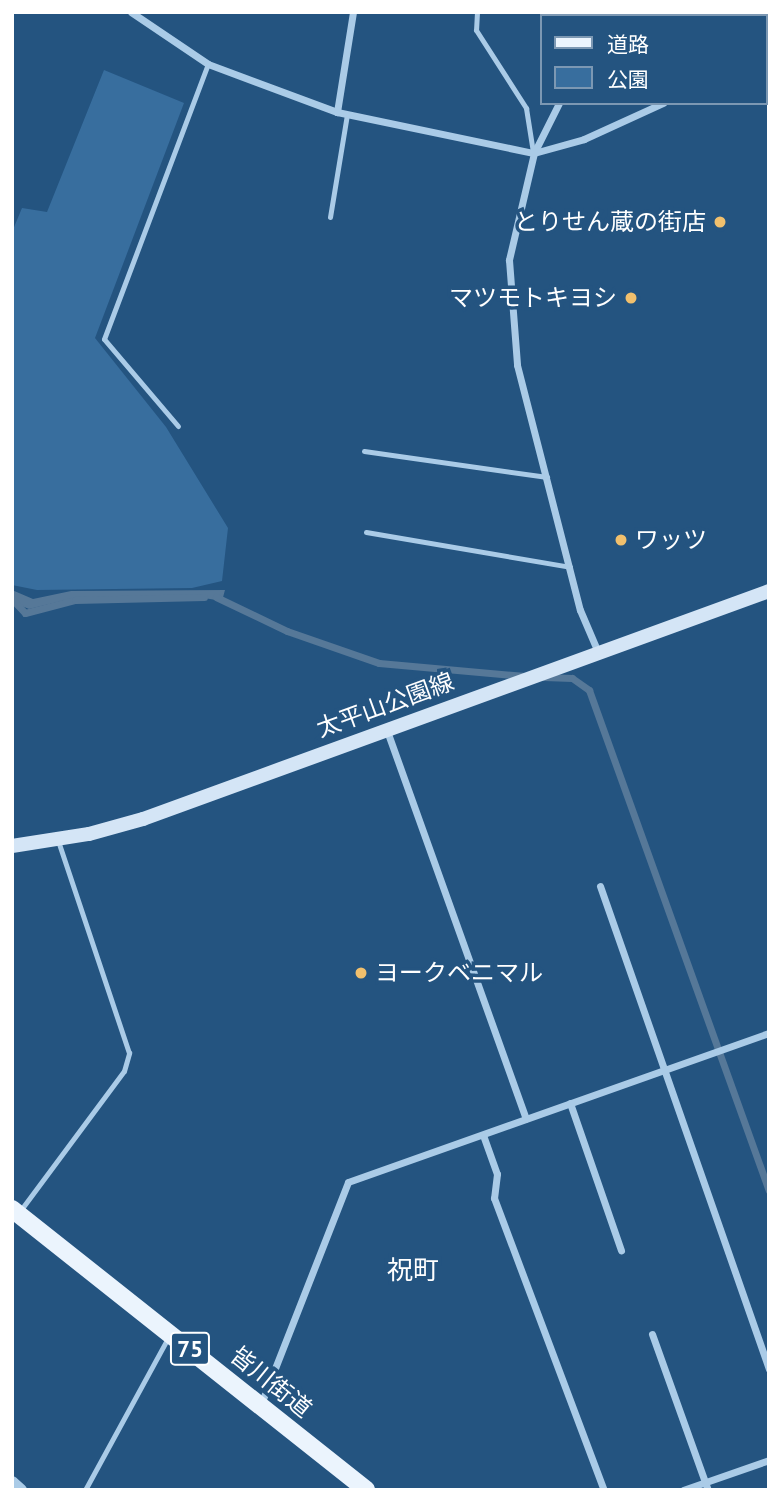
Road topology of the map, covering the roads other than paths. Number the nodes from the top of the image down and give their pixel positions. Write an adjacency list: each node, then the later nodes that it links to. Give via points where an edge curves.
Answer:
1 (131, 12): 4 (street)
2 (353, 12): 7 (street)
3 (477, 12): 9 (lane, via 477,30 526,108)
4 (208, 64): 7 (street); 11 (lane, via 104,339)
5 (558, 105): 9 (street)
6 (659, 105): 9 (street, via 584,139)
7 (337, 112): 8 (street)
8 (347, 114): 9 (street); 10 (lane)
9 (534, 153): 13 (street, via 509,260 517,365)
10 (330, 217)
11 (178, 426)
12 (364, 451): 13 (lane)
13 (547, 477): 15 (street)
14 (366, 532): 15 (lane)
15 (570, 566): 17 (street, via 580,610)
16 (769, 591): 17 (main road, 太平山公園線)
17 (598, 652): 18 (main road, 太平山公園線)
18 (386, 728): 19 (main road, 太平山公園線, via 143,819); 25 (street)
19 (57, 840): 20 (main road, 太平山公園線); 27 (lane, via 129,1052 124,1071)
20 (12, 846)
21 (600, 886): 23 (street)
22 (769, 1033): 23 (street)
23 (664, 1069): 24 (street); 31 (street)
24 (570, 1103): 25 (street); 28 (street)
25 (526, 1119): 26 (street)
26 (483, 1135): 32 (street, via 348,1182); 39 (street, via 497,1174 494,1198)
27 (15, 1211): 29 (main road, 皆川街道 / 75)
28 (621, 1250)
29 (170, 1334): 32 (main road, 皆川街道 / 75); 37 (lane)
30 (652, 1334): 35 (street)
31 (769, 1369)
32 (261, 1404): 38 (main road, 皆川街道 / 75)
33 (769, 1460): 35 (street)
34 (12, 1482): 36 (street)
35 (707, 1486): 40 (street)
36 (22, 1490)
37 (85, 1490)
38 (366, 1490)
39 (604, 1490)
40 (683, 1490)

